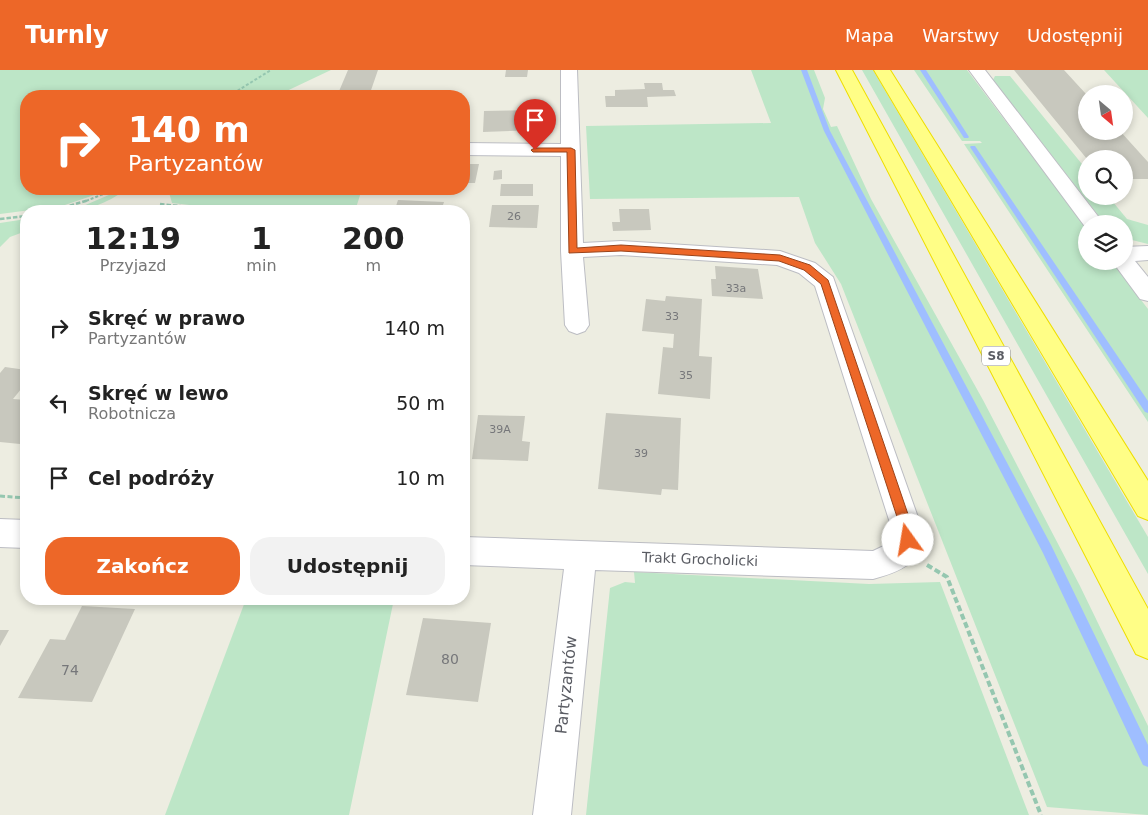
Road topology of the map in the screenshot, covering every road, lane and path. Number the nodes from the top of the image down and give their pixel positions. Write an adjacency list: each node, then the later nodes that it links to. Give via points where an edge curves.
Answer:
1 (271, 70): 6 (path)
2 (568, 70): 8 (street)
3 (844, 70): 30 (highway, S8)
4 (882, 70): 24 (highway)
5 (977, 70): 13 (street)
6 (239, 90)
7 (470, 150): 8 (street)
8 (571, 150): 16 (street)
9 (101, 195): 11 (path)
10 (160, 204): 12 (path)
11 (74, 205)
12 (169, 205)
13 (1087, 215)
14 (20, 217): 15 (path)
15 (0, 219)
16 (572, 251): 21 (street); 27 (street, via 621,248 780,258 807,268 825,282)
17 (1148, 253): 18 (street)
18 (1133, 254)
19 (1130, 270): 20 (street)
20 (1148, 293)
21 (577, 325)
22 (0, 496): 23 (path)
23 (20, 498)
24 (1148, 507)
25 (0, 533): 26 (street)
26 (20, 534)
27 (904, 537): 29 (street, Trakt Grocholicki, via 889,561 873,565); 32 (path, via 947,577)
28 (470, 551): 29 (street, Trakt Grocholicki)
29 (581, 556): 31 (street, Partyzantów)
30 (1148, 642)
31 (552, 815)
32 (1041, 815)

